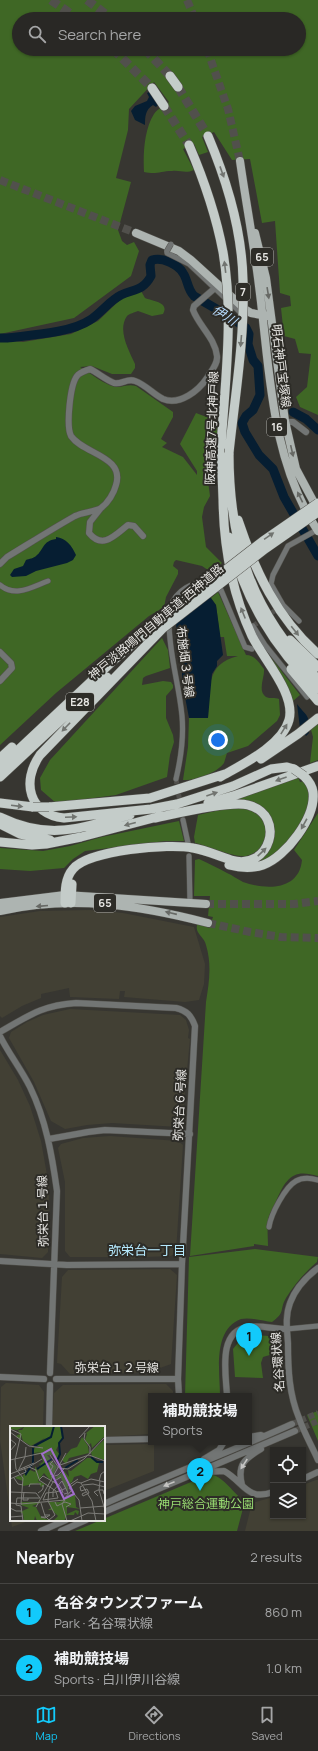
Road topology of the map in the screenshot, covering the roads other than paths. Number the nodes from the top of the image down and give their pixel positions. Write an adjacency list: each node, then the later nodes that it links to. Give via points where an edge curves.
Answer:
1 (170, 76): 2 (highway)
2 (178, 87)
3 (152, 88): 4 (highway)
4 (164, 106)
5 (208, 136): 16 (highway, 阪神高速7号北神戸線 / 7, one-way to 16, bridge, via 224,177 234,213 241,250 243,280 242,333)
6 (189, 146): 17 (highway, 阪神高速7号北神戸線 / 7, one-way to 6, bridge, via 221,446 227,283 216,220 208,192)
7 (240, 161): 8 (main road, 65)
8 (245, 200): 12 (main road, 65); 13 (main road, 65, one-way to 13, via 262,256)
9 (136, 233): 11 (main road, 明石神戸宝塚線, via 179,251)
10 (215, 288): 11 (street, via 242,314 246,316); 11 (street, bridge, via 189,264 167,252 171,244 186,251); 19 (street, via 194,306 194,313 218,358 200,388 190,395 166,400 140,383 132,380 113,382 90,370 76,377 68,419 70,434 82,446 108,459 118,477 113,493)
11 (251, 313): 12 (main road, 明石神戸宝塚線)
12 (263, 316): 13 (main road, 明石神戸宝塚線); 14 (main road, 明石神戸宝塚線 / 16)
13 (272, 316): 14 (main road, 明石神戸宝塚線 / 16)
14 (281, 422): 15 (street, via 293,422); 20 (main road, 明石神戸宝塚線 / 16, one-way to 20, via 296,469); 21 (main road, 明石神戸宝塚線 / 16, one-way to 14, via 286,465)
15 (306, 432)
16 (229, 453): 26 (highway, 阪神高速7号北神戸線 / 7, via 229,486 234,528 248,575); 33 (highway, one-way to 33, via 237,516 260,579 296,634)
17 (222, 494): 30 (highway, 阪神高速7号北神戸線 / 7, via 233,553 240,574 262,620); 46 (highway, one-way to 17, via 273,743 288,724 290,709 289,698 261,652 241,608 226,550)
18 (318, 503): 40 (highway, 神戸淡路鳴門自動車道;西神道路 / E28, one-way to 18, bridge, via 161,620 263,541)
19 (101, 508): 22 (street, via 90,522 90,533 94,539 105,541 128,525 134,526); 23 (street, via 76,515 7,557)
20 (318, 512): 29 (highway, 神戸淡路鳴門自動車道;西神道路 / E28, bridge, via 265,549)
21 (316, 531): 27 (street, via 288,546 271,584 283,605)
22 (143, 536)
23 (0, 564)
24 (48, 581): 25 (street, via 16,592)
25 (0, 585)
26 (262, 604): 34 (highway, via 290,641); 35 (highway, 阪神高速7号北神戸線 / 7, via 283,640)
27 (298, 621)
28 (253, 626): 38 (street, via 263,646)
29 (162, 629): 45 (highway, 神戸淡路鳴門自動車道;西神道路 / E28); 51 (highway, one-way to 51, via 40,755 31,772 30,788 33,798 46,813 64,818)
30 (273, 636): 37 (highway, 阪神高速7号北神戸線 / 7); 39 (highway, via 283,658)
31 (252, 649): 47 (street, 布施畑３号線, via 245,647 221,590 199,583 189,586 177,595 169,606 169,636 182,715 182,753)
32 (0, 652): 36 (street, via 12,668)
33 (318, 654)
34 (318, 667)
35 (318, 679)
36 (0, 681)
37 (318, 689)
38 (307, 697)
39 (318, 701)
40 (52, 716): 42 (highway, via 30,730); 44 (highway, 神戸淡路鳴門自動車道;西神道路 / E28)
41 (318, 718): 46 (highway, via 256,761)
42 (0, 758)
43 (315, 766): 53 (highway, one-way to 53, via 236,795)
44 (0, 767)
45 (0, 777)
46 (220, 777): 48 (highway)
47 (176, 780)
48 (150, 798): 49 (highway, one-way to 48, bridge, via 49,807); 51 (highway)
49 (0, 803)
50 (151, 809): 51 (highway); 52 (highway, via 66,831 25,828); 60 (highway, one-way to 60, bridge, via 206,796 271,769 287,767 304,776 313,790 311,810 297,836 285,850 267,863 253,868 242,868 198,853 173,849 126,856 85,864 73,879)
51 (98, 813)
52 (0, 817)
53 (155, 818): 56 (highway, one-way to 56); 60 (highway, one-way to 53, via 66,882 70,872 87,858 174,845 244,861 262,853 270,840 267,819 259,810 248,805 232,804)
54 (182, 820): 58 (street)
55 (0, 824): 56 (highway, via 28,837)
56 (67, 840): 57 (highway, via 40,845)
57 (0, 842)
58 (188, 842)
59 (189, 856): 62 (street)
60 (68, 899): 61 (main road, 65); 62 (main road, 65); 64 (main road, 65, one-way to 64); 65 (main road, 65, one-way to 60, via 168,912)
61 (0, 903)
62 (190, 903): 63 (main road, 65)
63 (206, 904)
64 (0, 911)
65 (208, 923)
66 (0, 1032): 68 (street, 弥栄台６号線, via 41,1009 61,1004 176,1008 187,1011 195,1026)
67 (0, 1036): 69 (street, 弥栄台１号線, via 31,1088)
68 (190, 1134): 69 (street, via 105,1130); 74 (street, 弥栄台６号線)
69 (49, 1139): 73 (street, 弥栄台１号線, via 56,1191)
70 (318, 1180): 71 (street, via 304,1179 289,1187)
71 (269, 1226)
72 (0, 1261): 73 (street)
73 (55, 1264): 74 (street); 78 (street, 弥栄台１号線)
74 (182, 1264): 82 (street, 弥栄台６号線)
75 (318, 1268): 77 (street, 名谷環状線, via 295,1292 286,1317)
76 (318, 1326): 77 (street)
77 (287, 1329): 85 (street, via 250,1326 234,1333 226,1348); 97 (street, 名谷環状線, via 292,1398 298,1418)
78 (50, 1373): 80 (street); 81 (street)
79 (0, 1377): 80 (street)
80 (44, 1379): 83 (street)
81 (56, 1379): 82 (street, 弥栄台１２号線); 83 (street, via 54,1384)
82 (178, 1379): 84 (street, 弥栄台６号線)
83 (50, 1385): 87 (street)
84 (179, 1393)
85 (226, 1393)
86 (292, 1424): 89 (street)
87 (49, 1426)
88 (295, 1431): 90 (street)
89 (273, 1433): 91 (street); 94 (street)
90 (286, 1435): 100 (street); 102 (street, one-way to 102, via 244,1462 240,1471)
91 (252, 1436)
92 (148, 1439): 93 (street)
93 (105, 1440)
94 (252, 1442)
95 (222, 1445): 98 (street, via 219,1450)
96 (246, 1445): 98 (street)
97 (318, 1460)
98 (183, 1470): 104 (street)
99 (318, 1472): 101 (street)
100 (192, 1475): 102 (street, via 212,1470 224,1471); 105 (street, one-way to 105)
101 (306, 1478)
102 (242, 1485): 103 (street, via 249,1492 258,1495)
103 (270, 1493)
104 (105, 1504)
105 (105, 1512)
106 (64, 1521): 108 (street)
107 (84, 1521): 109 (street)
108 (41, 1531)
109 (61, 1531)

